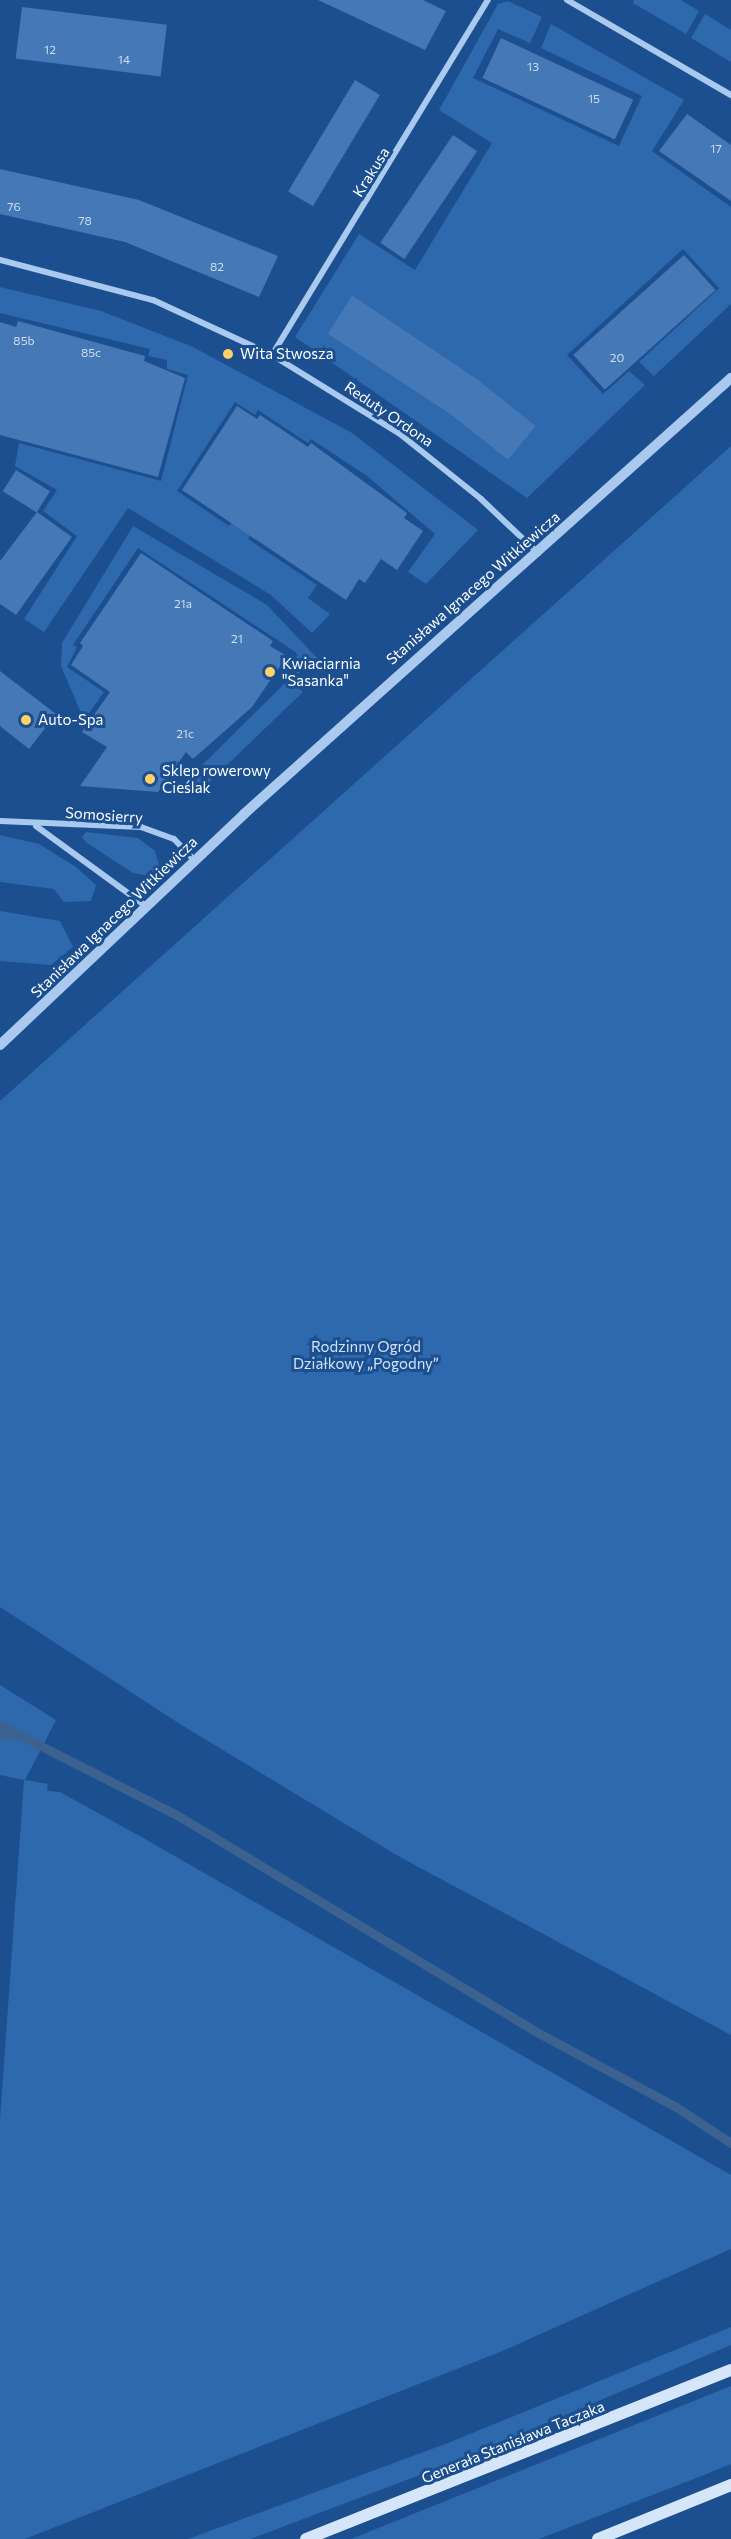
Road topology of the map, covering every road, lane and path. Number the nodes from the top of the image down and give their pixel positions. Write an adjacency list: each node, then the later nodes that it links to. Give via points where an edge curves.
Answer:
1 (488, 0): 5 (street, Krakusa)
2 (567, 0): 3 (street)
3 (731, 95)
4 (0, 260): 5 (street, Reduty Ordona, via 153,300)
5 (272, 355): 7 (street, Reduty Ordona, via 408,440)
6 (731, 378): 7 (street, Stanisława Ignacego Witkiewicza)
7 (538, 553): 10 (street, Stanisława Ignacego Witkiewicza, via 409,664)
8 (0, 820): 9 (street, Somosierry)
9 (35, 825): 10 (street, Somosierry, via 141,827 174,839); 11 (street, Somosierry)
10 (196, 861): 11 (street, Stanisława Ignacego Witkiewicza)
11 (147, 907): 12 (street, Stanisława Ignacego Witkiewicza)
12 (0, 1045)
13 (731, 2370): 15 (main road, Generała Stanisława Taczaka)
14 (731, 2485): 16 (main road)
15 (306, 2539)
16 (598, 2539)

